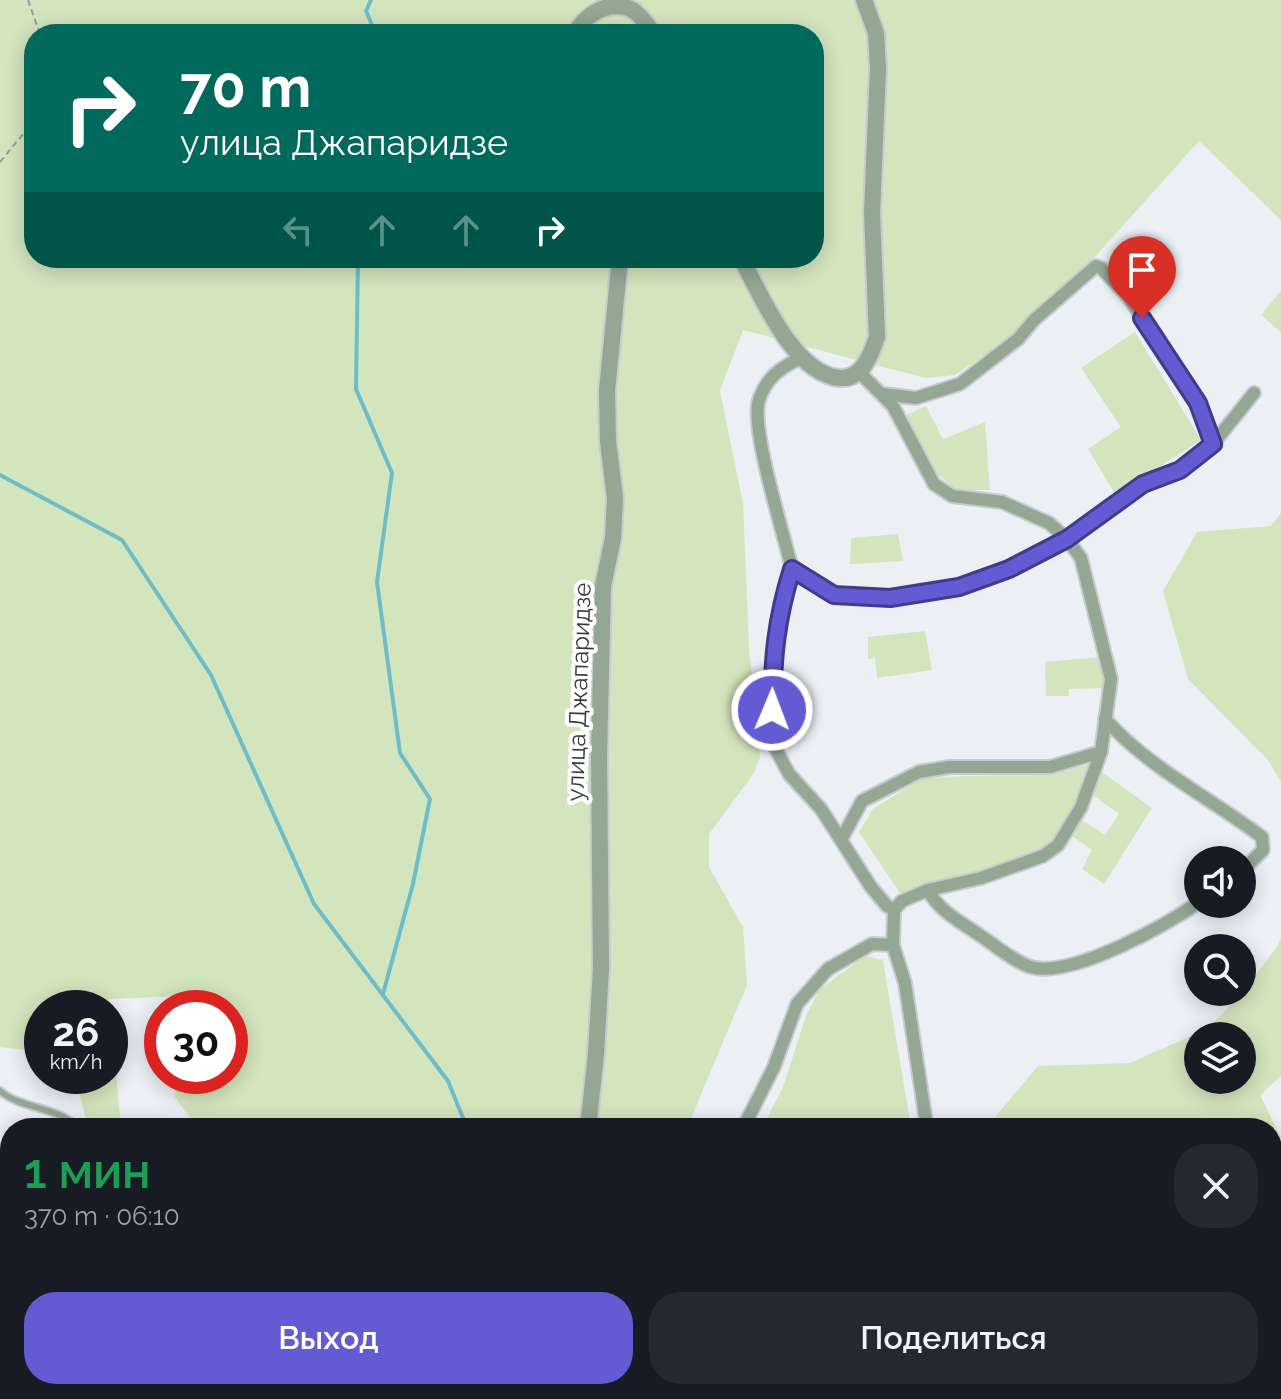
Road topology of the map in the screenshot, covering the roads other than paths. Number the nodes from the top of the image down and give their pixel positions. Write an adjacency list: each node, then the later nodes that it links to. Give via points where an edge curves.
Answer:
1 (864, 0): 7 (street, via 876,33 878,68 872,213 877,337)
2 (580, 24): 3 (street, via 593,12 625,6)
3 (645, 24)
4 (619, 268): 23 (street, улица Джапаридзе, via 607,391 615,498 603,586 601,968)
5 (746, 268): 6 (street)
6 (801, 358): 7 (street, via 827,377 847,379); 12 (street, via 772,375 758,403 758,430)
7 (859, 372): 9 (street)
8 (1254, 393): 10 (street)
9 (883, 394): 10 (street, via 916,398 960,384 1018,339 1096,266 1135,308 1198,403); 11 (street, via 934,484 952,496 1002,502 1049,523)
10 (1213, 444): 11 (street, via 1180,470 1143,484)
11 (1067, 539): 12 (street, via 959,587 890,598 834,595); 13 (street, via 1081,558 1111,679)
12 (792, 569): 15 (street, via 773,651 769,736 789,774)
13 (1105, 719): 14 (street); 16 (street, via 1160,769 1262,837 1263,850)
14 (1101, 752): 15 (street, via 1050,767 919,772 862,801); 17 (street, via 1081,807 1058,845 1031,861)
15 (841, 840): 18 (street, via 871,887)
16 (1256, 857)
17 (928, 890): 18 (street); 19 (street, via 935,903 1034,968 1084,961)
18 (894, 910): 20 (street)
19 (1184, 912)
20 (893, 945): 24 (street, via 872,944 828,969 797,1004); 25 (street, via 905,983)
21 (0, 1091): 22 (lane, via 26,1106)
22 (69, 1118)
23 (589, 1118)
24 (748, 1118)
25 (925, 1118)

